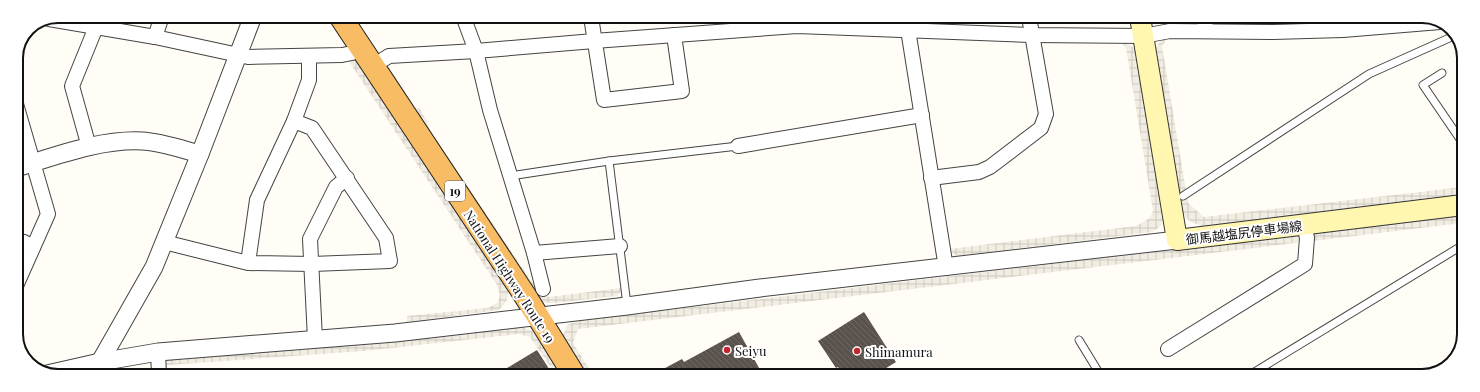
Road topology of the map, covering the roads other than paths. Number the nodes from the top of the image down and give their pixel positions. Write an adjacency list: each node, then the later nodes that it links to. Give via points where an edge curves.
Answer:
1 (72, 23): 13 (street)
2 (160, 23): 17 (street)
3 (250, 23): 22 (street)
4 (345, 23): 20 (highway, National Highway Route 19 / 19)
5 (466, 23): 21 (street)
6 (592, 23): 19 (street)
7 (779, 23): 15 (street)
8 (907, 23): 16 (street); 26 (street)
9 (1030, 23): 16 (street)
10 (1206, 23): 14 (street)
11 (1424, 23): 14 (street, via 1343,30)
12 (1142, 26): 14 (street, via 1170,31); 16 (street); 42 (main road, 御馬越塩尻停車場線)
13 (96, 27): 17 (street); 31 (street, via 72,86)
14 (1203, 30)
15 (674, 35): 19 (street); 19 (street, via 682,91 604,100)
16 (1032, 35): 38 (street, via 1046,114 1041,128 980,172)
17 (155, 37): 22 (street)
18 (1450, 38): 39 (lane, via 1369,74)
19 (594, 41): 21 (street)
20 (361, 48): 23 (street, via 342,56); 24 (highway, National Highway Route 19 / 19)
21 (476, 52): 24 (street, via 389,56); 36 (street)
22 (237, 55): 23 (street); 32 (street)
23 (309, 56): 27 (street, via 309,80)
24 (373, 66): 55 (highway, National Highway Route 19 / 19)
25 (1442, 73): 29 (lane, via 1424,85)
26 (922, 115): 30 (street); 38 (street)
27 (294, 121): 37 (street, via 312,128); 49 (street, via 258,200)
28 (23, 127): 34 (street)
29 (1457, 134)
30 (738, 146): 33 (lane)
31 (89, 147): 32 (street, via 143,141); 34 (street)
32 (200, 154): 44 (street)
33 (609, 161): 36 (lane); 45 (lane)
34 (34, 163): 35 (street); 46 (street, via 48,214)
35 (23, 166)
36 (510, 176): 48 (street)
37 (347, 178): 50 (street, via 336,187 310,239); 50 (street, via 386,238 390,261)
38 (931, 178): 51 (street)
39 (1183, 196)
40 (1457, 206): 41 (main road, 御馬越塩尻停車場線)
41 (1304, 224): 42 (main road, 御馬越塩尻停車場線); 58 (street, via 1307,238 1305,264)
42 (1177, 240): 51 (street)
43 (23, 242): 46 (street)
44 (164, 242): 49 (street); 60 (street, via 154,267)
45 (620, 246): 48 (street); 54 (lane)
46 (33, 247): 52 (street)
47 (1457, 248): 64 (lane)
48 (534, 253): 53 (street)
49 (248, 262): 50 (street)
50 (312, 264): 56 (street)
51 (946, 268): 54 (street, via 760,288)
52 (23, 270)
53 (543, 289)
54 (627, 306): 55 (street)
55 (538, 316): 56 (street, via 395,333); 62 (highway, National Highway Route 19 / 19)
56 (315, 339): 59 (street)
57 (1079, 340): 63 (lane)
58 (1168, 349)
59 (158, 352): 60 (street); 61 (street)
60 (96, 368)
61 (159, 369)
62 (570, 369)
63 (1097, 369)
64 (1259, 369)

